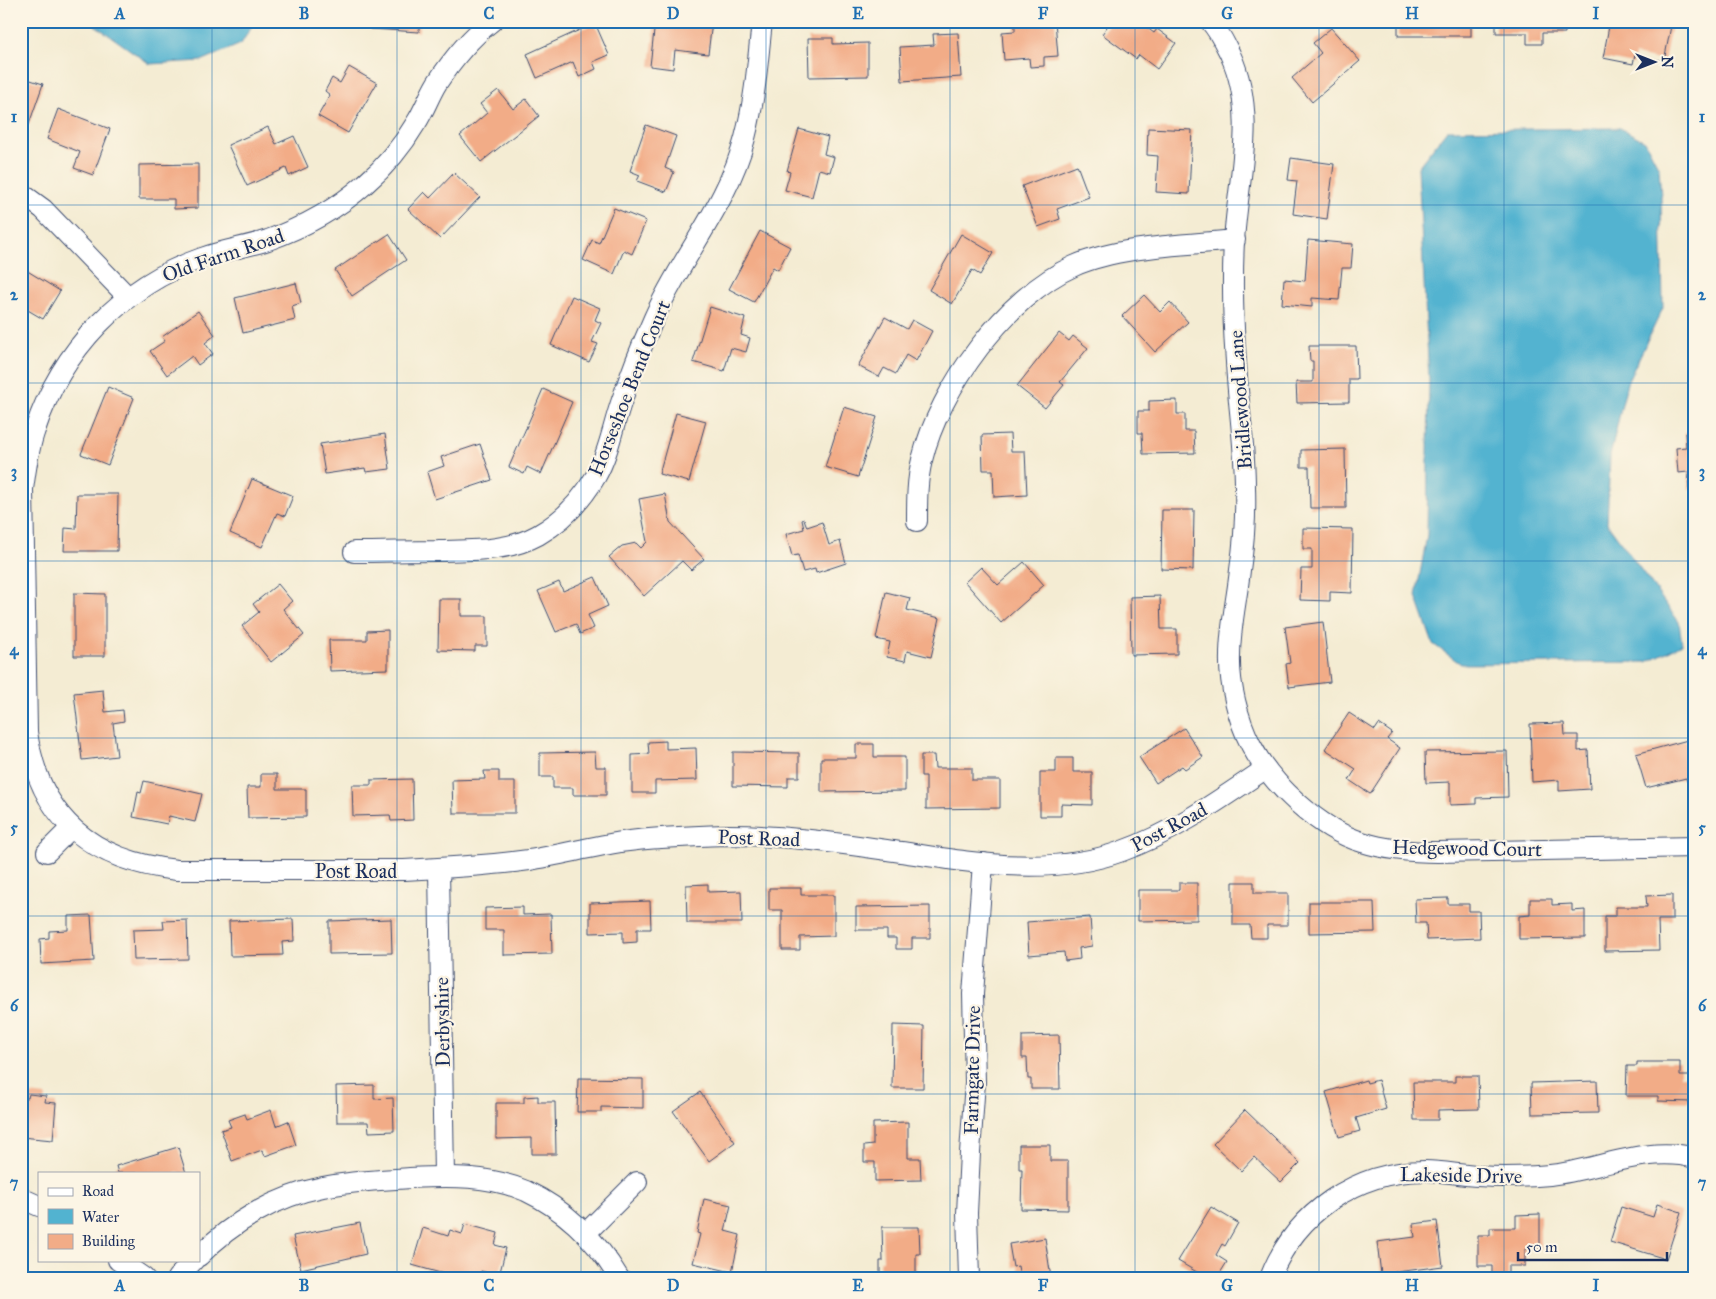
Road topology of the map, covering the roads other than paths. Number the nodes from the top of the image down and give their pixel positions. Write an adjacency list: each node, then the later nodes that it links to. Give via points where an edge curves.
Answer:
1 (492, 21): 6 (street, Old Farm Road, via 452,61 406,139 380,170 343,202 293,230 174,268)
2 (762, 21): 8 (street, Horseshoe Bend Court, via 754,96 745,139 731,179 676,272 654,317 597,474 580,501 538,536 512,546 483,550)
3 (1219, 24): 5 (street, Bridlewood Lane, via 1236,68 1245,112)
4 (21, 193): 6 (street, via 42,209)
5 (1234, 240): 7 (street, via 1100,257 1057,274 1024,297 982,345 944,402 922,461 917,489); 9 (street, Bridlewood Lane, via 1236,362 1245,489 1244,531 1230,659 1236,706 1250,744)
6 (128, 297): 10 (street, Old Farm Road, via 92,330 53,386 27,456 23,489 27,732 33,764 43,790)
7 (917, 521)
8 (354, 552)
9 (1265, 769): 11 (street, Hedgewood Court, via 1313,816 1336,831 1360,842 1409,852); 13 (street, Post Road, via 1183,824 1121,852 1049,866)
10 (71, 828): 12 (street); 15 (street, Old Farm Road, via 91,844 135,863 177,870)
11 (1695, 847)
12 (47, 852)
13 (983, 863): 14 (street, Post Road, via 818,840 730,835 622,842 529,860); 28 (street, Farmgate Drive, via 973,994 975,1082 967,1213)
14 (439, 868): 15 (street, Post Road); 17 (street, Derbyshire)
15 (229, 871)
16 (1695, 1158): 29 (street, Lakeside Drive, via 1655,1154 1577,1171 1524,1177 1427,1171 1389,1174 1335,1197 1304,1223 1287,1244)
17 (444, 1176): 21 (street, via 472,1177 526,1191 563,1213); 22 (street, via 373,1180 323,1187 296,1195 239,1222)
18 (636, 1182): 21 (street)
19 (21, 1198): 20 (street)
20 (38, 1206)
21 (586, 1233): 27 (street)
22 (200, 1255)
23 (121, 1262): 25 (street)
24 (192, 1262): 26 (street)
25 (144, 1278)
26 (177, 1278)
27 (619, 1278)
28 (969, 1278)
29 (1270, 1278)

